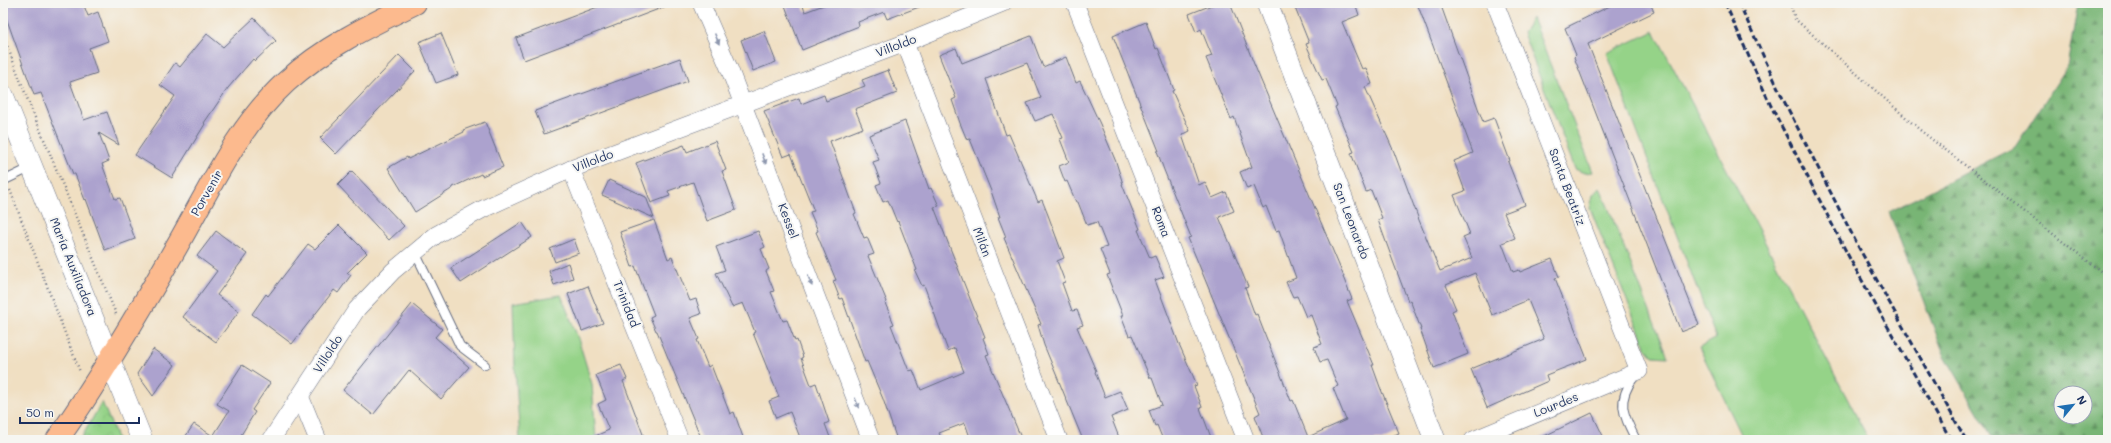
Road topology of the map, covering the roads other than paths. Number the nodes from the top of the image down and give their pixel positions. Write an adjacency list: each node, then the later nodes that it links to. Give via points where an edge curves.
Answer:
1 (415, 3): 14 (main road, Porvenir, via 320,55 286,82 260,110 241,133)
2 (701, 3): 9 (street, Kessel, one-way to 9)
3 (1003, 3): 7 (street, Villoldo)
4 (1075, 3): 25 (street, Roma)
5 (1267, 3): 26 (street, San Leonardo)
6 (1495, 3): 16 (street, Santa Beatriz)
7 (905, 43): 9 (street, Villoldo); 24 (street, Milán)
8 (3, 94): 10 (street, María Auxiliadora)
9 (743, 104): 11 (street, Villoldo); 23 (street, Kessel, one-way to 23)
10 (32, 167): 12 (lane); 14 (street, María Auxiliadora)
11 (571, 169): 13 (street, Villoldo, via 483,209 436,235); 22 (street, Trinidad)
12 (4, 180)
13 (415, 252): 15 (lane, via 460,346); 17 (street, Villoldo, via 357,309)
14 (110, 360): 18 (main road, Porvenir); 19 (street, María Auxiliadora)
15 (485, 365)
16 (1639, 371): 27 (street, Lourdes); 28 (lane, via 1626,387 1622,400 1624,416)
17 (300, 396): 20 (street, Villoldo); 21 (street)
18 (57, 440)
19 (142, 440)
20 (271, 440)
21 (318, 440)
22 (680, 440)
23 (871, 440)
24 (1059, 440)
25 (1246, 440)
26 (1435, 440)
27 (1473, 440)
28 (1636, 440)

